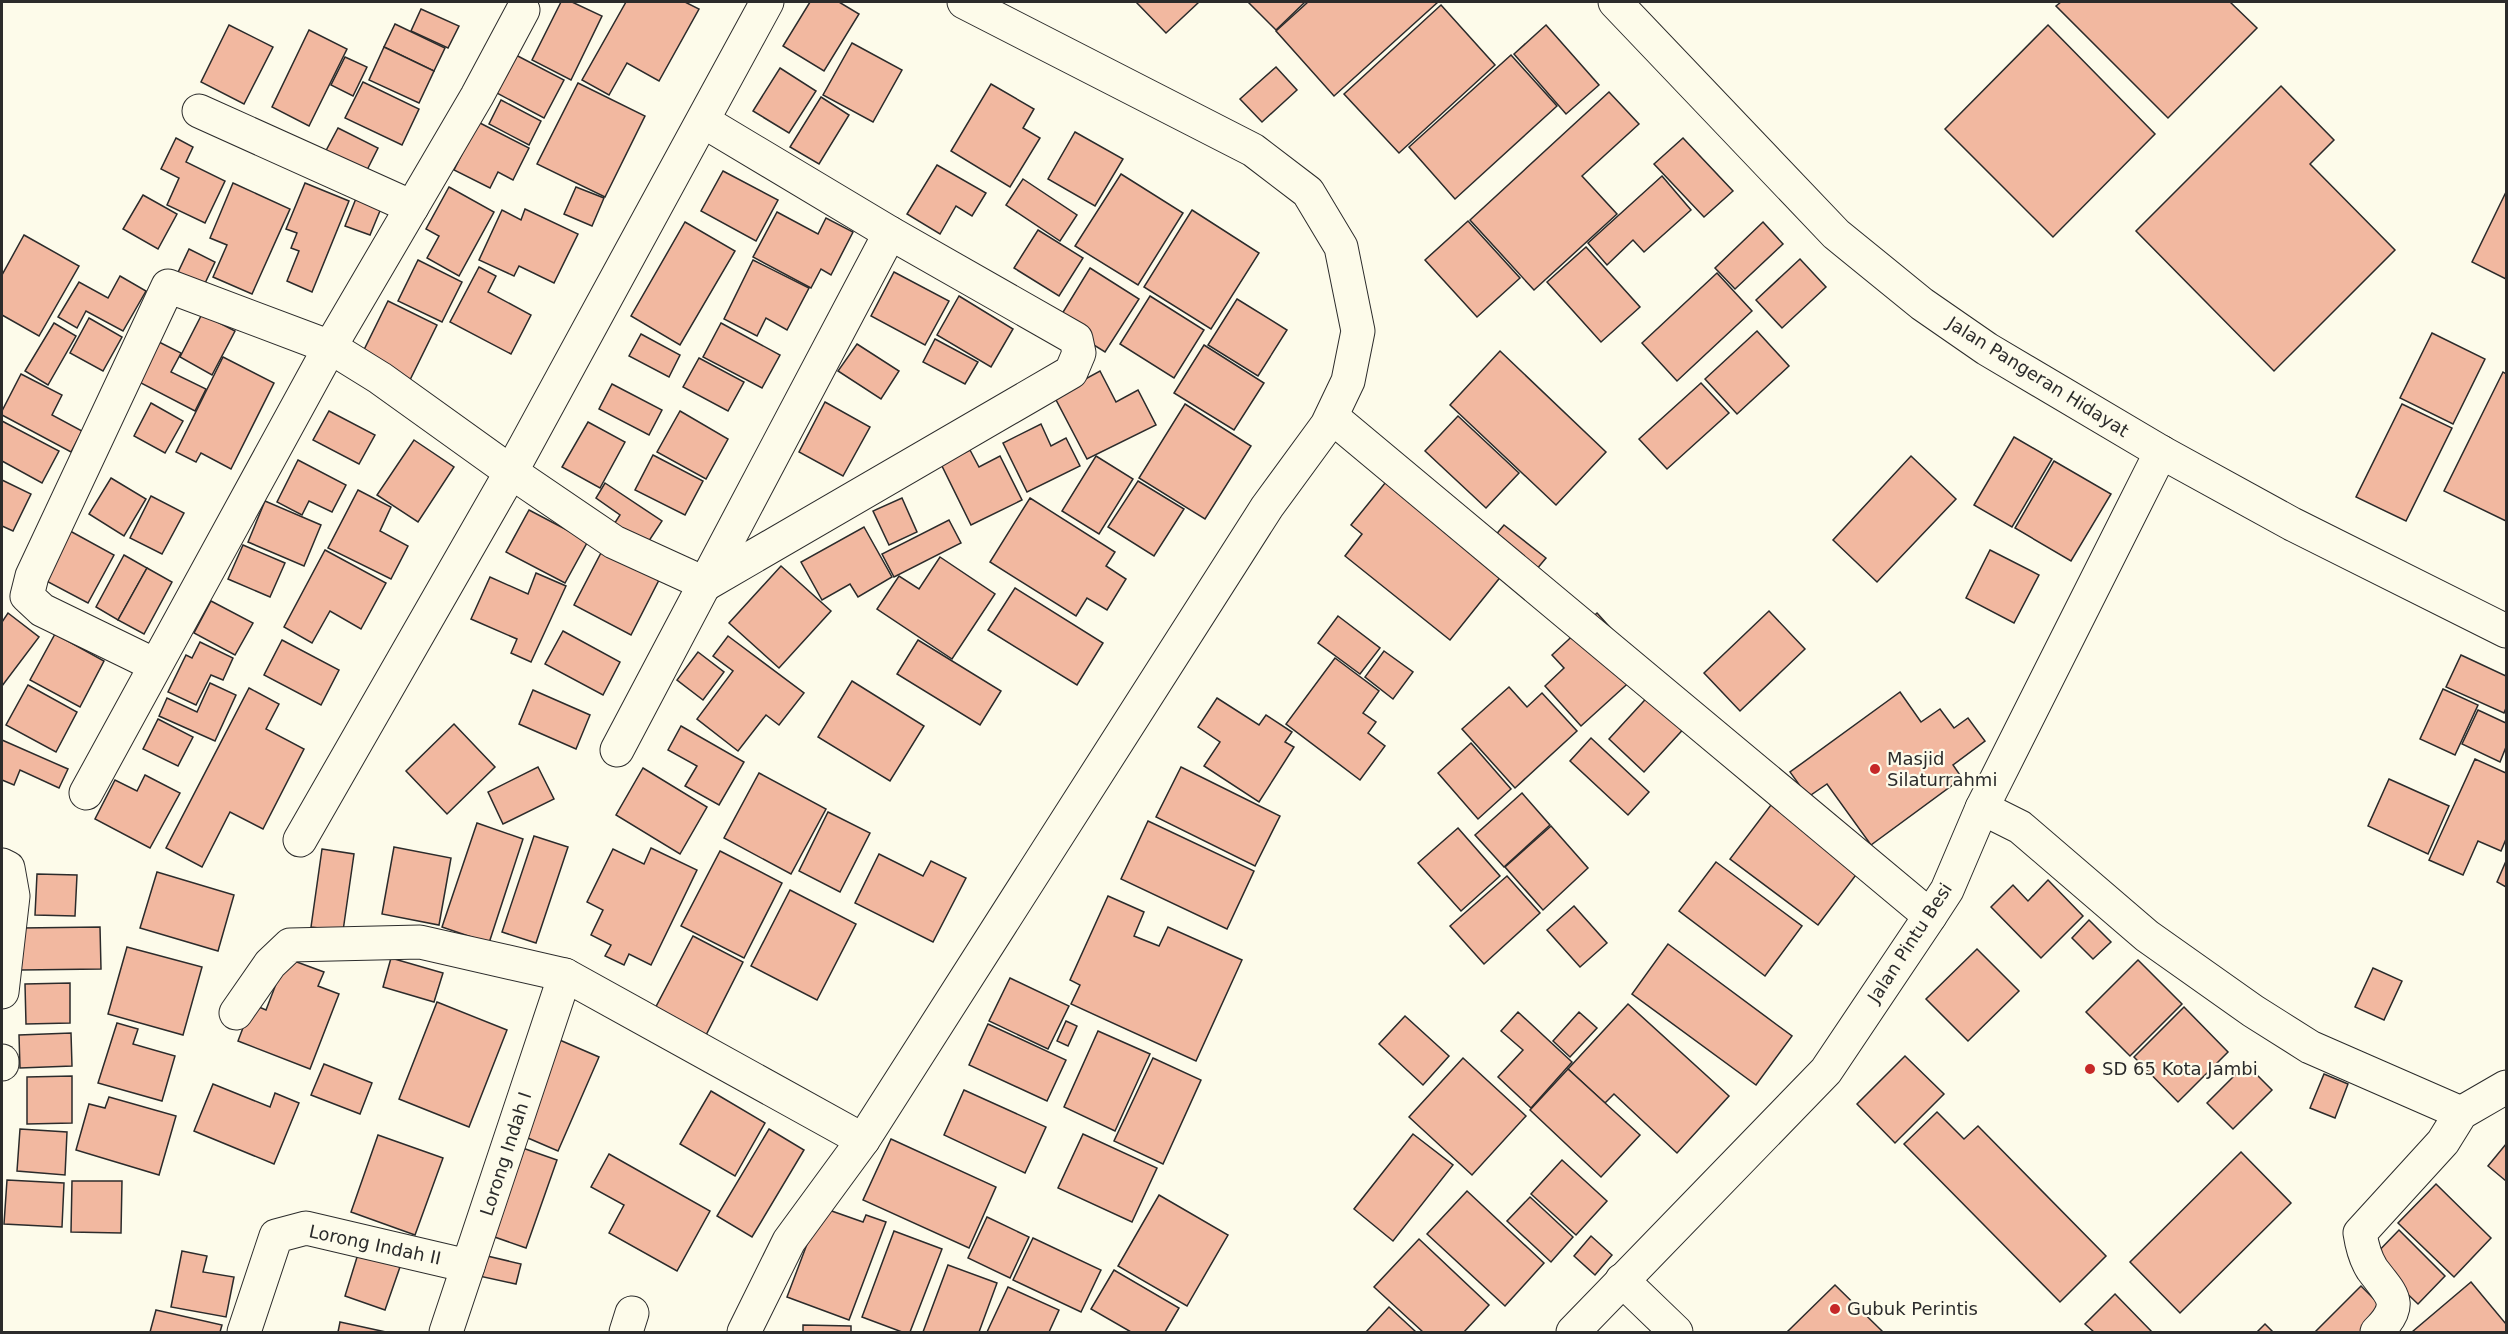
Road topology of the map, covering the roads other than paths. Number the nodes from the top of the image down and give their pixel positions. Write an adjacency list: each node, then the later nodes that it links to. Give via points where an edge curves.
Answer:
1 (767, 2): 6 (main road)
2 (964, 2): 10 (main road, via 1253,150 1308,192 1341,248 1358,331 1347,381)
3 (1615, 2): 11 (main road, Jalan Pangeran Hidayat, via 1845,241 1922,304 1987,349)
4 (523, 10): 7 (main road)
5 (199, 111): 7 (main road)
6 (703, 121): 8 (main road); 12 (main road)
7 (412, 207): 9 (main road)
8 (890, 233): 13 (main road); 13 (main road, via 1076,339 1079,353 1071,372)
9 (330, 347): 12 (main road); 15 (main road); 15 (main road, via 168,286 32,576 27,596 42,610)
10 (1332, 417): 21 (main road); 27 (main road, via 1267,507)
11 (2161, 452): 14 (main road, Jalan Pangeran Hidayat, via 2292,524); 18 (main road, Jalan Pintu Besi)
12 (511, 472): 13 (main road, via 614,542); 19 (main road)
13 (706, 584): 16 (main road)
14 (2506, 631)
15 (156, 664): 17 (main road)
16 (617, 750)
17 (86, 793)
18 (1982, 808): 21 (main road, Jalan Pintu Besi, via 1947,890); 26 (main road, via 2020,827 2147,936 2253,1011 2310,1047)
19 (300, 840)
20 (2, 865): 23 (main road, via 8,868 13,896)
21 (1930, 916): 29 (main road, Jalan Pintu Besi, via 1826,1071)
22 (565, 975): 24 (main road, via 420,942 290,945 270,964); 27 (main road); 28 (main road, Lorong Indah I)
23 (2, 992)
24 (236, 1013)
25 (2506, 1088): 26 (main road)
26 (2462, 1113): 35 (main road, via 2443,1142 2360,1233 2371,1268 2392,1294 2393,1310)
27 (863, 1140): 32 (main road, via 789,1241)
28 (468, 1266): 30 (main road, Lorong Indah II, via 306,1228 276,1236); 31 (main road, Lorong Indah I)
29 (1622, 1280): 33 (main road, Jalan Pintu Besi); 34 (main road)
30 (244, 1332)
31 (446, 1332)
32 (744, 1332)
33 (1573, 1332)
34 (1676, 1332)
35 (2377, 1332)

